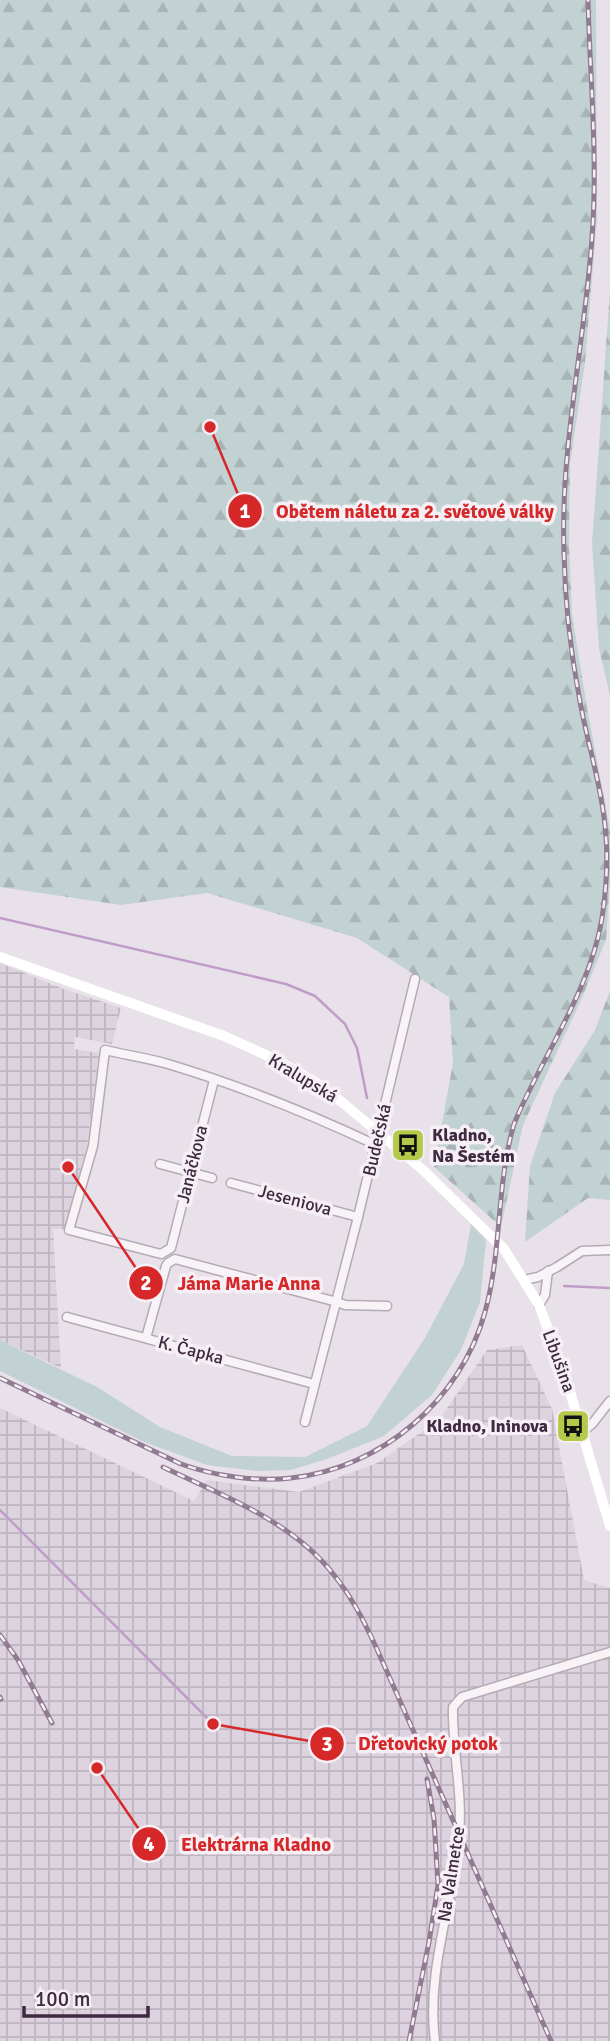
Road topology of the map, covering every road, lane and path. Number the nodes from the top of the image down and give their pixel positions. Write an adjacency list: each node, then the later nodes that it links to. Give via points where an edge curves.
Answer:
1 (0, 957): 4 (main road, Kralupská, via 224,1036 279,1061 343,1102)
2 (415, 979): 4 (street, Budečská)
3 (214, 1080): 5 (street, Kralupská); 7 (street, Janáčkova); 11 (street, Kralupská, via 166,1063 105,1050 93,1146 69,1230 161,1254)
4 (378, 1132): 5 (street, Budečská); 14 (main road, Kralupská, via 504,1249)
5 (376, 1145): 10 (street, Budečská)
6 (160, 1164): 7 (street)
7 (190, 1172): 8 (street); 11 (street, Janáčkova)
8 (212, 1178)
9 (231, 1183): 10 (street, Jeseniova)
10 (358, 1217): 15 (street, Budečská)
11 (171, 1248)
12 (610, 1250): 13 (street, via 582,1251)
13 (548, 1271): 14 (street); 16 (street)
14 (524, 1280): 16 (main road, Libušina)
15 (337, 1301): 17 (street, via 345,1306); 19 (street, via 172,1259 166,1266); 20 (street, Budečská)
16 (539, 1305): 23 (main road, Libušina)
17 (387, 1306)
18 (68, 1317): 19 (street, K. Čapka)
19 (146, 1338): 20 (street, K. Čapka)
20 (314, 1384): 22 (street, Budečská)
21 (610, 1401): 23 (street)
22 (305, 1422)
23 (583, 1431): 24 (main road, Libušina)
24 (610, 1526)
25 (610, 1652): 26 (street, Na Valmetce, via 462,1697 453,1707 460,1828 437,1959)
26 (435, 2041)

